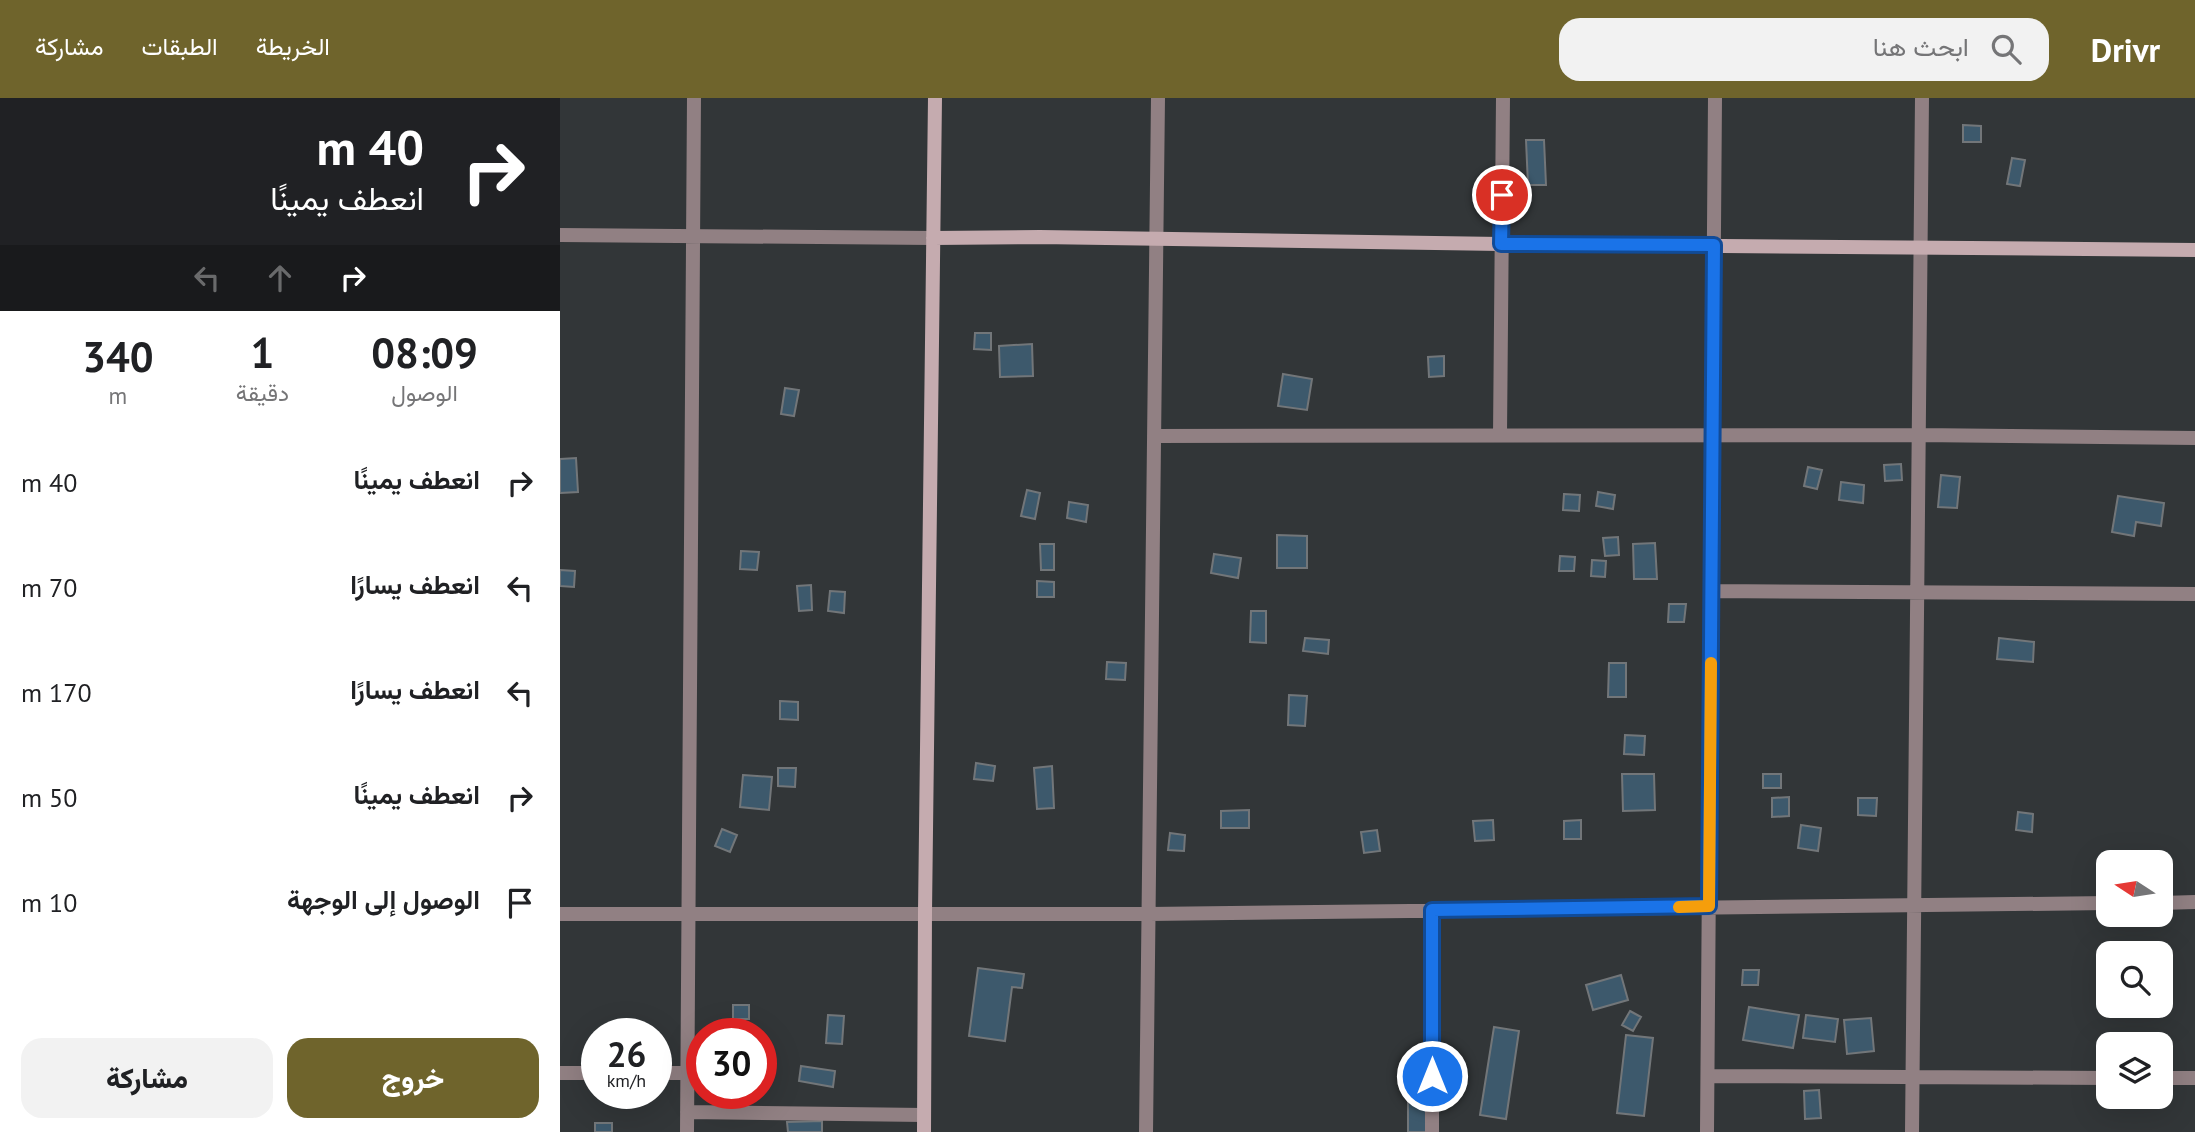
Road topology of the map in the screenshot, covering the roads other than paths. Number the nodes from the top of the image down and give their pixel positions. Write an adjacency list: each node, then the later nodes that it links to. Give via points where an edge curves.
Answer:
1 (694, 98): 8 (street)
2 (935, 98): 9 (street)
3 (1157, 98): 10 (street)
4 (1503, 98): 11 (street)
5 (1715, 98): 12 (street)
6 (1922, 98): 13 (street)
7 (560, 235): 8 (street)
8 (695, 237): 9 (street); 30 (street)
9 (933, 238): 10 (street); 29 (street)
10 (1156, 240): 11 (street); 18 (street)
11 (1501, 244): 12 (street); 15 (street)
12 (1714, 245): 13 (street); 16 (street)
13 (1921, 247): 14 (street); 17 (street)
14 (2195, 250)
15 (1500, 435): 16 (street); 18 (street)
16 (1713, 435): 17 (street); 20 (street)
17 (1919, 435): 19 (street); 21 (street)
18 (1154, 436): 32 (street)
19 (2195, 438)
20 (1712, 591): 21 (street); 27 (street)
21 (1918, 592): 22 (street); 26 (street)
22 (2195, 594)
23 (2195, 902): 25 (street)
24 (2096, 903): 26 (street)
25 (2174, 903)
26 (1916, 905): 27 (street); 37 (street)
27 (1709, 906): 28 (street); 36 (street)
28 (1432, 910): 32 (street); 47 (street)
29 (925, 912): 30 (street); 32 (street); 43 (street)
30 (687, 913): 31 (street); 33 (street)
31 (560, 914)
32 (1149, 914): 46 (street)
33 (688, 1018)
34 (560, 1073): 35 (street)
35 (581, 1073)
36 (1708, 1076): 37 (street); 48 (street)
37 (1913, 1077): 38 (street); 49 (street)
38 (2096, 1078)
39 (2173, 1078): 40 (street)
40 (2195, 1078)
41 (687, 1109): 42 (street)
42 (687, 1112): 43 (street); 44 (street)
43 (924, 1115): 45 (street)
44 (687, 1132)
45 (924, 1132)
46 (1146, 1132)
47 (1432, 1132)
48 (1707, 1132)
49 (1912, 1132)

